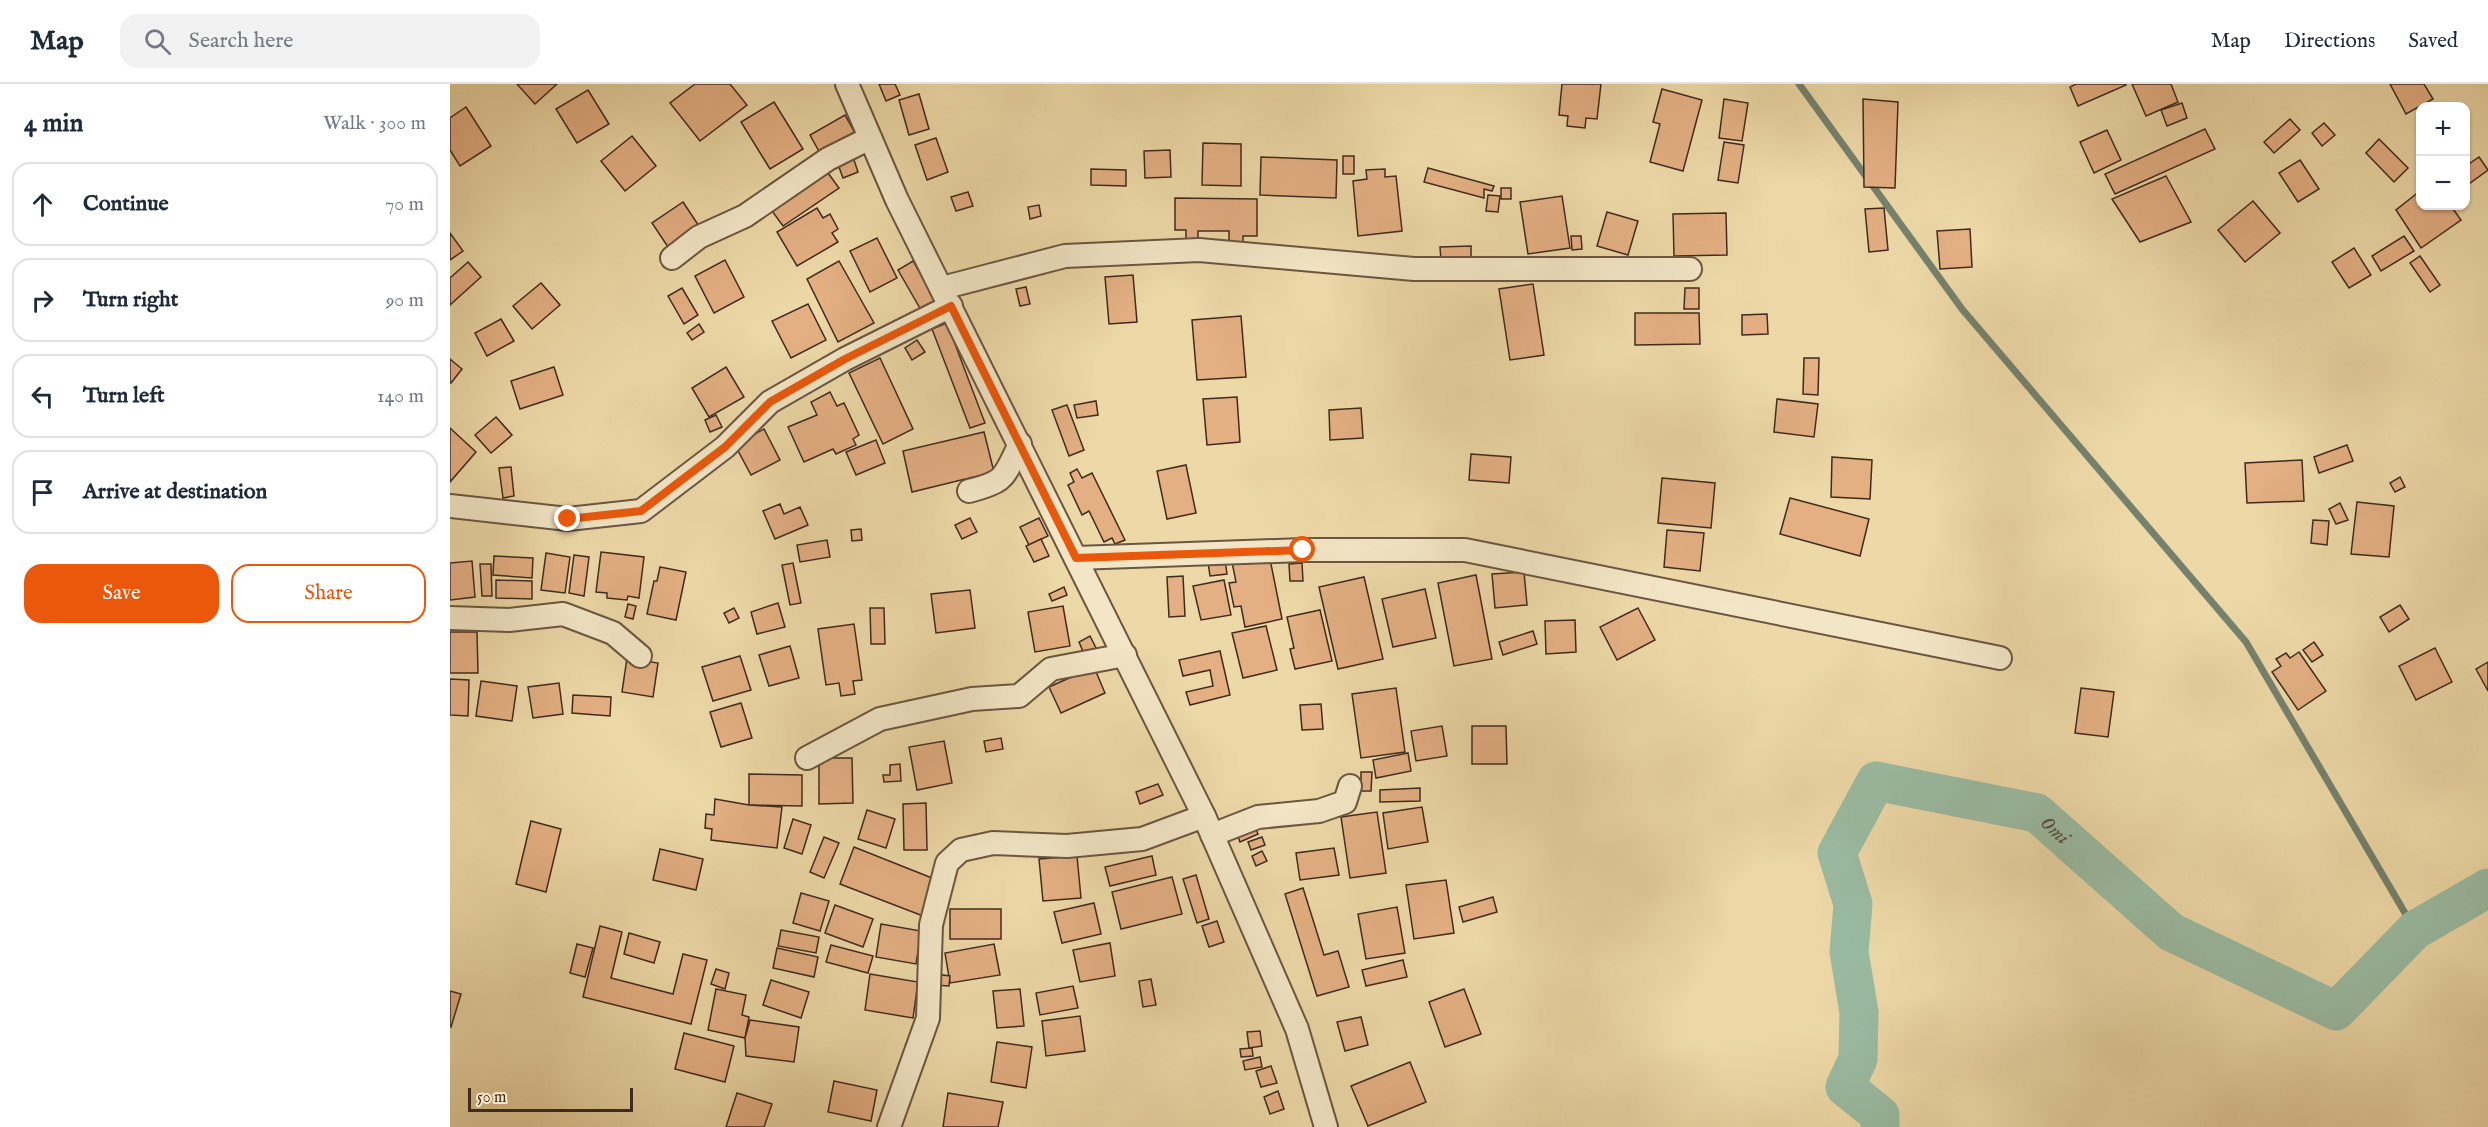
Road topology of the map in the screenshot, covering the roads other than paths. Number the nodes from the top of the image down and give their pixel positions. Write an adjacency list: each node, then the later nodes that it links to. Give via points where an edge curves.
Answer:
1 (847, 84): 2 (street)
2 (870, 138): 3 (street, via 828,159 745,216 699,237); 5 (street)
3 (672, 258)
4 (1690, 269): 5 (street, via 1414,269 1199,250 1065,256)
5 (946, 297): 6 (street); 8 (street, via 770,402 725,447 641,511 568,519)
6 (1020, 444): 7 (street, via 995,484); 9 (street)
7 (969, 491)
8 (450, 506)
9 (1076, 558): 12 (street); 13 (street, via 1303,550 1465,550)
10 (450, 618): 11 (street, via 509,620 562,614 613,633)
11 (639, 656)
12 (1125, 656): 14 (street, via 1051,669 1019,696 972,699 880,719); 16 (street)
13 (2000, 658)
14 (807, 758)
15 (1350, 786): 16 (street, via 1345,802 1319,811)
16 (1208, 826): 17 (street, via 1142,839 1067,846 993,843 961,850 947,863 931,925 928,1018); 18 (street, via 1297,1029)
17 (889, 1127)
18 (1326, 1127)

